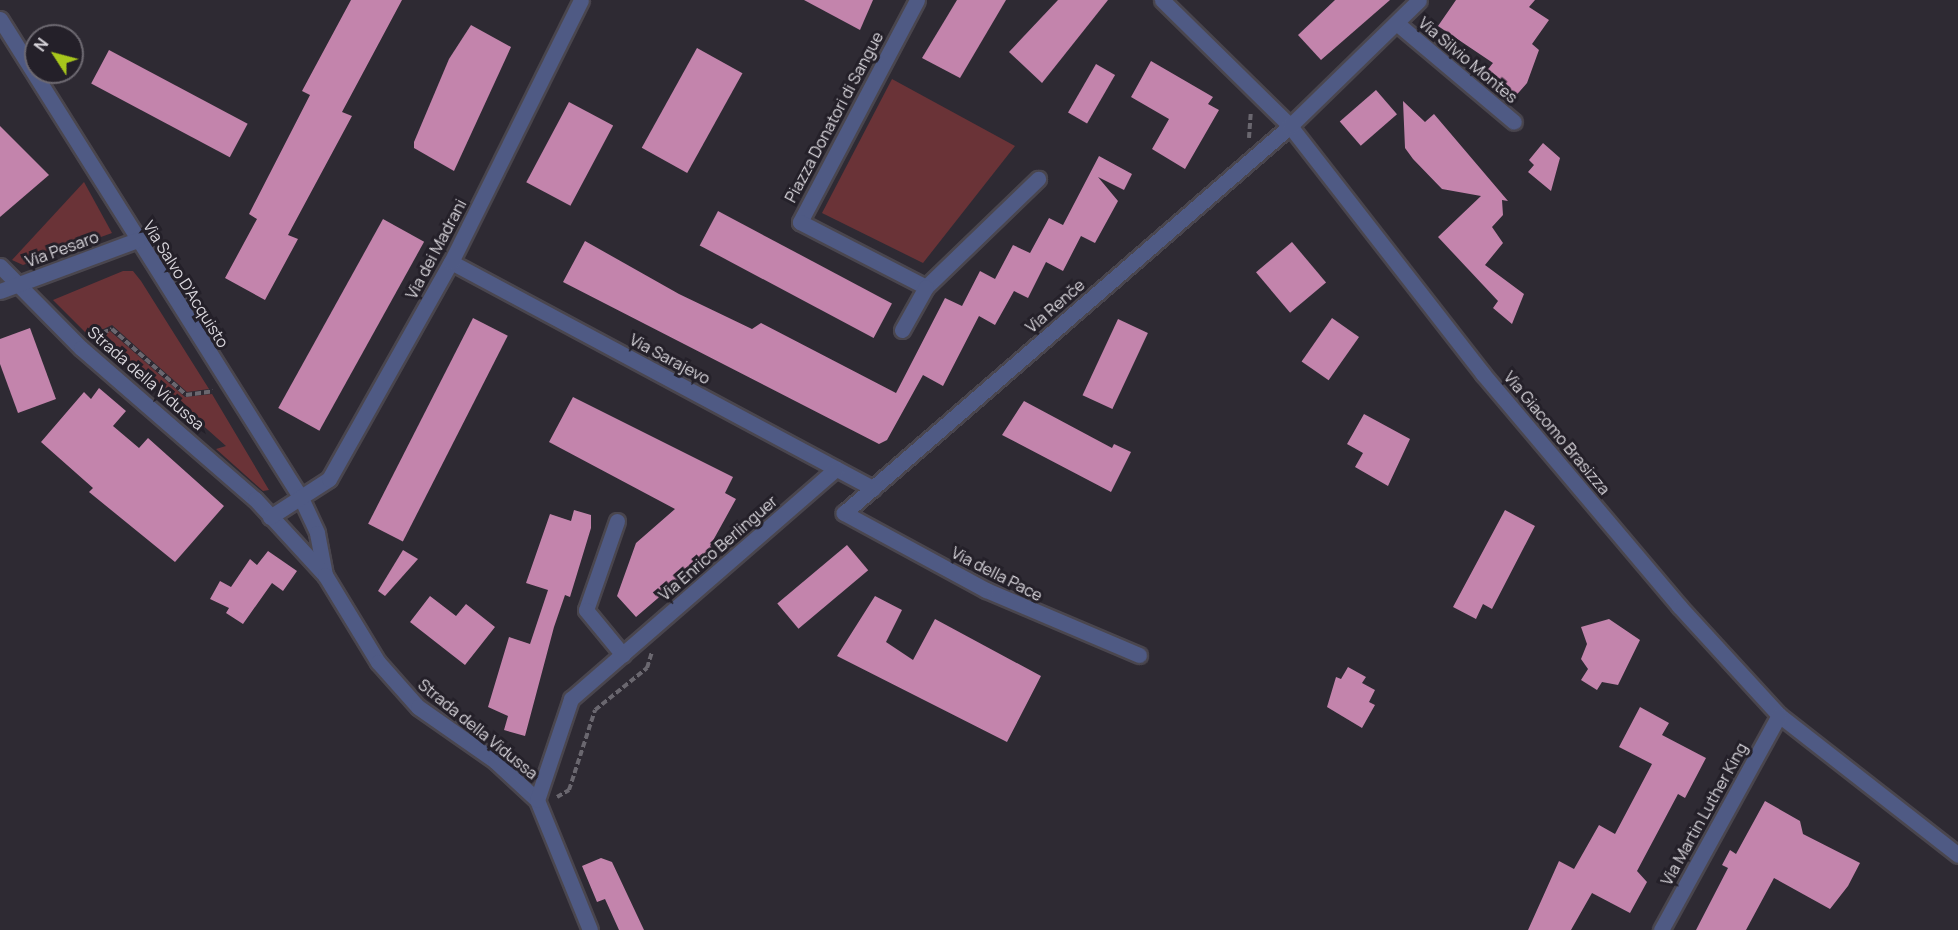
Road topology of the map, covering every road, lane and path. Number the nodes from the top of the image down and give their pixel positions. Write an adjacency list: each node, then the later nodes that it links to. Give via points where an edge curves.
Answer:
1 (581, 0): 11 (street, Via dei Madrani)
2 (917, 0): 14 (street, Piazza Donatori di Sangue, via 800,222)
3 (1162, 0): 8 (street, Via Giacomo Brasizza)
4 (1419, 0): 6 (street, Via Silvio Montes)
5 (0, 19): 10 (street, Via Salvo D'Acquisto)
6 (1399, 26): 7 (street, Via Silvio Montes); 8 (street, Via Silvio Montes)
7 (1514, 122)
8 (1290, 126): 20 (street, Via Renče); 29 (street, Via Giacomo Brasizza, via 1484,374 1679,606)
9 (1038, 179): 14 (street)
10 (137, 240): 13 (street, Via Pesaro); 21 (street, Via Salvo D'Acquisto)
11 (451, 262): 19 (street, Via Sarajevo); 21 (street, Via dei Madrani, via 329,479)
12 (0, 266): 13 (street, Strada della Vidussa)
13 (20, 284): 15 (street, Via Pesaro); 17 (street, Strada della Vidussa)
14 (926, 287): 16 (street)
15 (0, 291)
16 (902, 330)
17 (81, 348): 18 (path, via 112,329 186,394); 23 (street, Strada della Vidussa)
18 (213, 391)
19 (836, 469): 20 (street, Via Sarajevo); 27 (street, Via Enrico Berlinguer)
20 (873, 489): 22 (street, Via Renče)
21 (301, 498): 23 (street); 25 (street, Via Salvo D'Acquisto, via 317,533)
22 (844, 513): 28 (street, Via della Pace, via 986,590)
23 (270, 517): 25 (street, Strada della Vidussa)
24 (617, 521): 27 (street, via 585,610)
25 (325, 575): 30 (street, Strada della Vidussa, via 397,686)
26 (655, 641): 30 (path, via 647,668 595,710 569,790)
27 (623, 655): 30 (street, Via Enrico Berlinguer, via 571,699)
28 (1139, 655)
29 (1779, 715): 31 (street, Via Giacomo Brasizza); 33 (street, Via Martin Luther King)
30 (538, 803): 32 (street, Strada della Vidussa)
31 (1958, 855)
32 (590, 930)
33 (1661, 930)

